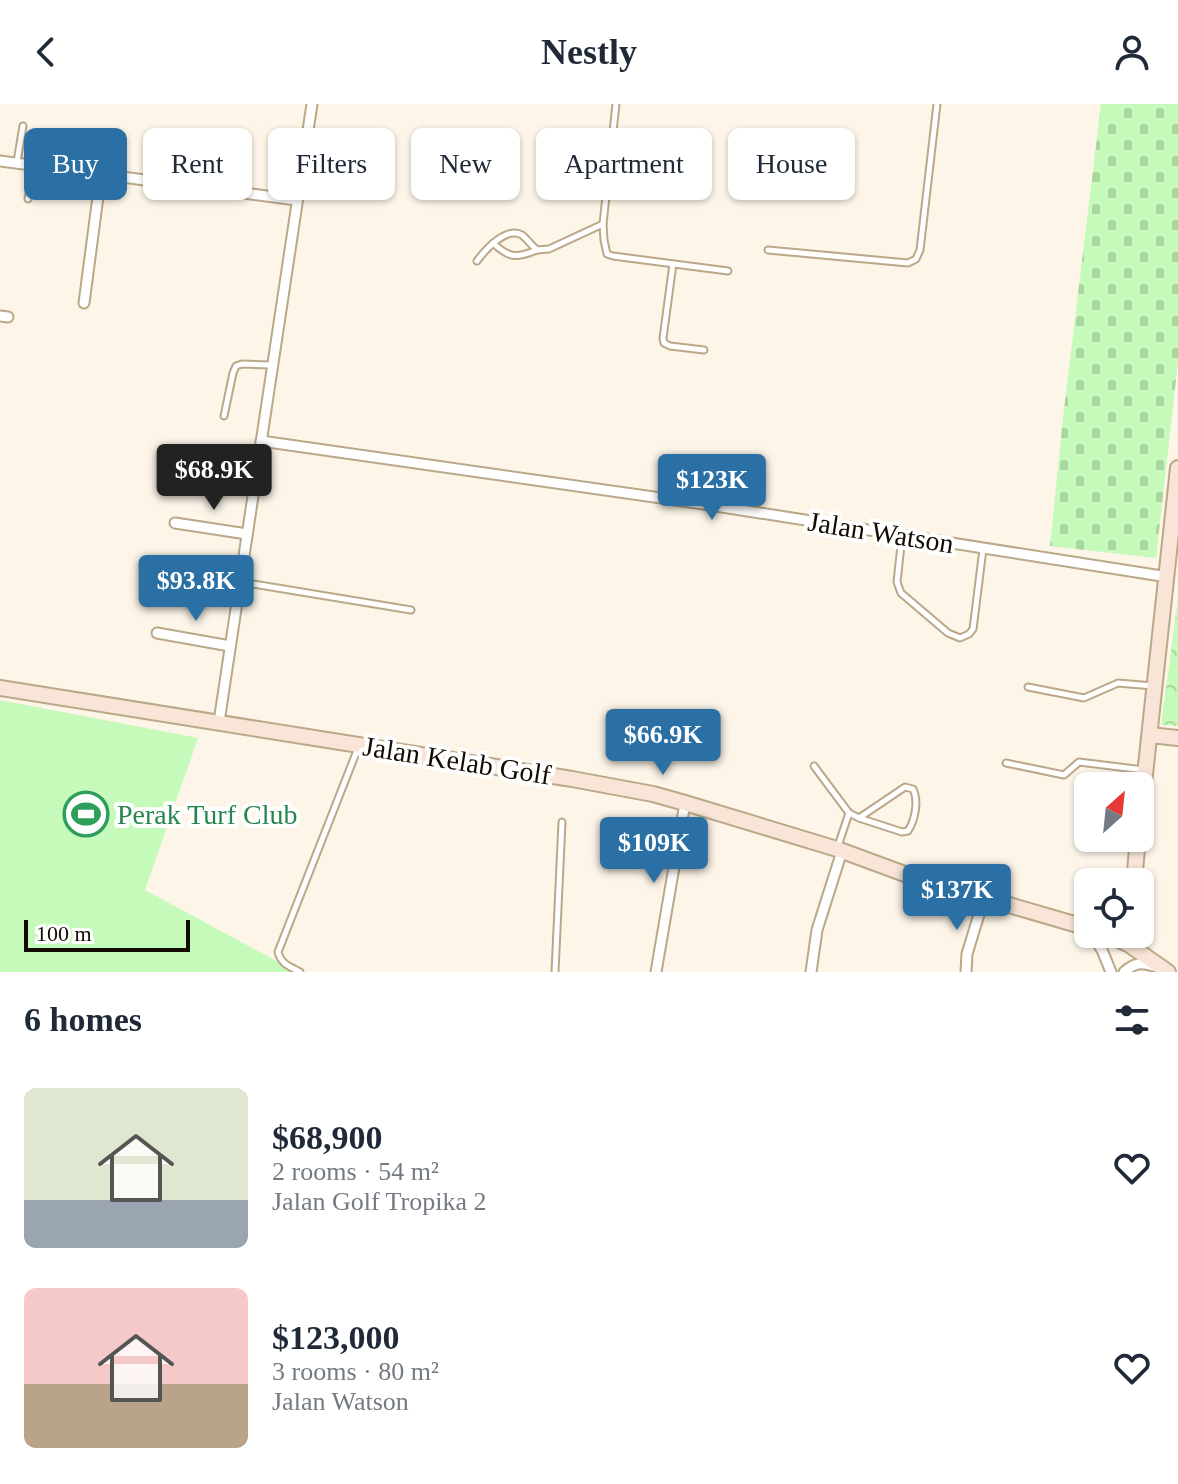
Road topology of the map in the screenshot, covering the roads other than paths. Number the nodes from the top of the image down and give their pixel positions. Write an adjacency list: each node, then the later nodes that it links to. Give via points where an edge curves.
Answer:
1 (312, 104): 5 (street)
2 (616, 104): 13 (lane)
3 (937, 104): 16 (lane, via 916,259 908,263)
4 (23, 126): 7 (lane)
5 (308, 128)
6 (0, 161): 7 (street)
7 (16, 163): 8 (street)
8 (24, 164)
9 (127, 177): 10 (street)
10 (268, 196)
11 (98, 200): 20 (street)
12 (297, 200): 22 (street)
13 (603, 224): 15 (lane); 18 (lane, via 607,254)
14 (493, 243): 15 (lane, via 508,255); 15 (lane, via 516,233); 17 (lane)
15 (537, 250)
16 (768, 250)
17 (477, 261)
18 (673, 264): 19 (lane); 21 (lane, via 664,343)
19 (728, 271)
20 (84, 303)
21 (704, 350)
22 (272, 365): 23 (lane, via 236,366); 24 (street)
23 (224, 416)
24 (261, 441): 27 (street); 28 (street, Jalan Watson)
25 (1178, 468): 30 (street)
26 (175, 523): 27 (street)
27 (247, 534): 31 (street)
28 (902, 536): 29 (street, Jalan Watson); 29 (lane, via 897,582 901,593 960,638 973,629)
29 (983, 548): 30 (street, Jalan Watson)
30 (1168, 577): 35 (street)
31 (240, 582): 32 (lane); 34 (street)
32 (411, 610)
33 (157, 633): 34 (street)
34 (230, 646): 38 (street)
35 (1154, 686): 36 (lane, via 1118,683 1084,698); 39 (street)
36 (1028, 687)
37 (1, 691): 38 (street, Jalan Kelab Golf)
38 (219, 722): 41 (street, Jalan Kelab Golf)
39 (1150, 735): 40 (street); 44 (street)
40 (1178, 738)
41 (359, 745): 45 (street, Jalan Kelab Golf); 55 (lane, via 278,952 283,963)
42 (1006, 763): 44 (lane, via 1064,775 1079,762)
43 (814, 766): 46 (lane)
44 (1145, 771)
45 (685, 803): 49 (street, Jalan Kelab Golf); 57 (street)
46 (849, 813): 47 (lane); 49 (lane)
47 (859, 818): 47 (lane, via 905,787 917,798 908,831)
48 (562, 822): 56 (lane)
49 (839, 850): 50 (street, Jalan Kelab Golf); 58 (street)
50 (984, 898): 51 (street, Jalan Kelab Golf); 59 (street)
51 (1074, 926)
52 (1101, 948): 60 (street)
53 (1139, 948): 54 (street)
54 (1166, 971): 61 (street, via 1142,963)
55 (300, 972)
56 (555, 972)
57 (656, 972)
58 (811, 972)
59 (966, 972)
60 (1111, 972)
61 (1124, 972)

